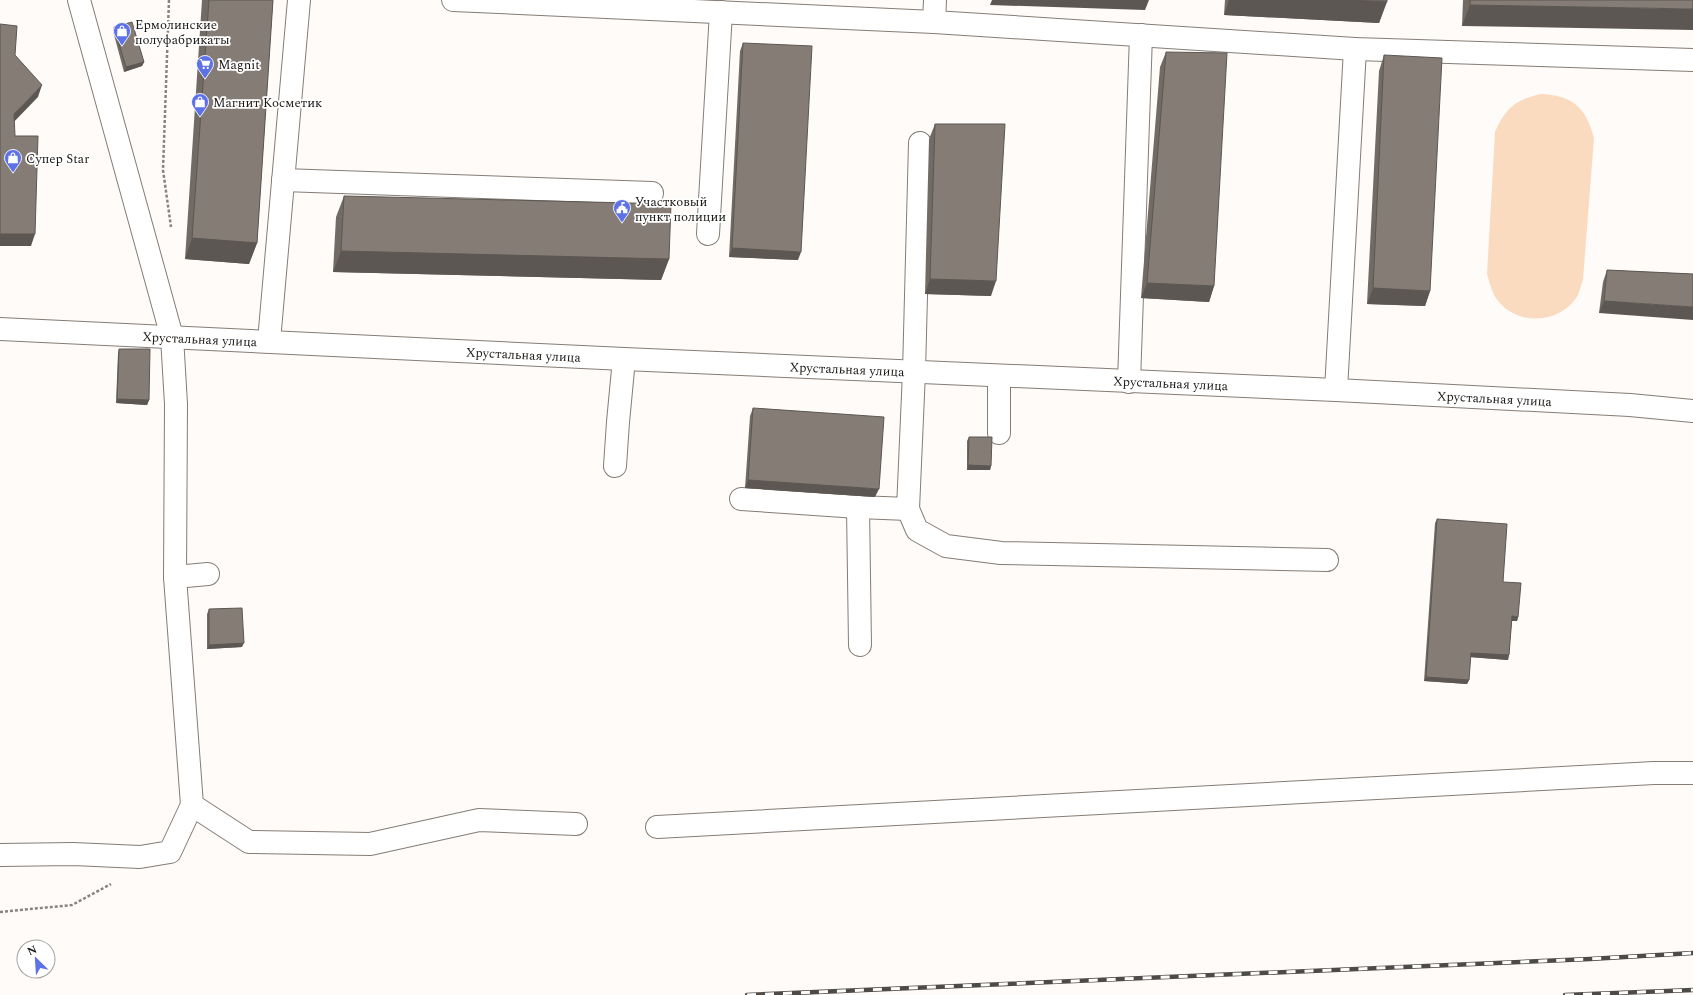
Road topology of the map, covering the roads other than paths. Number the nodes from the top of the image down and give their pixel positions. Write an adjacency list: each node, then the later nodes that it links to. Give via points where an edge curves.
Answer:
1 (79, 0): 15 (street)
2 (299, 0): 11 (street)
3 (453, 0): 5 (street)
4 (935, 0): 6 (street)
5 (721, 12): 6 (street); 13 (street)
6 (934, 22): 7 (street)
7 (1140, 35): 8 (street); 20 (street)
8 (1355, 49): 9 (street); 21 (street)
9 (1693, 60)
10 (920, 143): 18 (street)
11 (283, 180): 12 (street); 16 (street)
12 (652, 192)
13 (708, 234)
14 (0, 329): 15 (street, Хрустальная улица)
15 (172, 337): 16 (street, Хрустальная улица); 30 (street, via 176,404)
16 (269, 341): 17 (street, Хрустальная улица)
17 (624, 360): 18 (street, Хрустальная улица); 24 (street)
18 (914, 372): 19 (street, Хрустальная улица); 27 (street)
19 (999, 376): 20 (street, Хрустальная улица); 23 (street)
20 (1129, 382): 21 (street, Хрустальная улица)
21 (1336, 390): 22 (street, Хрустальная улица, via 1630,405)
22 (1693, 411)
23 (999, 433)
24 (616, 466)
25 (741, 499): 26 (street)
26 (858, 507): 27 (street); 31 (street)
27 (908, 509): 28 (street, via 917,530 946,546 1002,553)
28 (1327, 560)
29 (208, 574): 30 (street)
30 (175, 577): 33 (street)
31 (860, 645)
32 (1693, 773): 35 (street)
33 (192, 805): 34 (street, via 249,842 370,844 479,820); 36 (street, via 170,852 140,857 73,854)
34 (576, 824)
35 (657, 827)
36 (0, 856)

